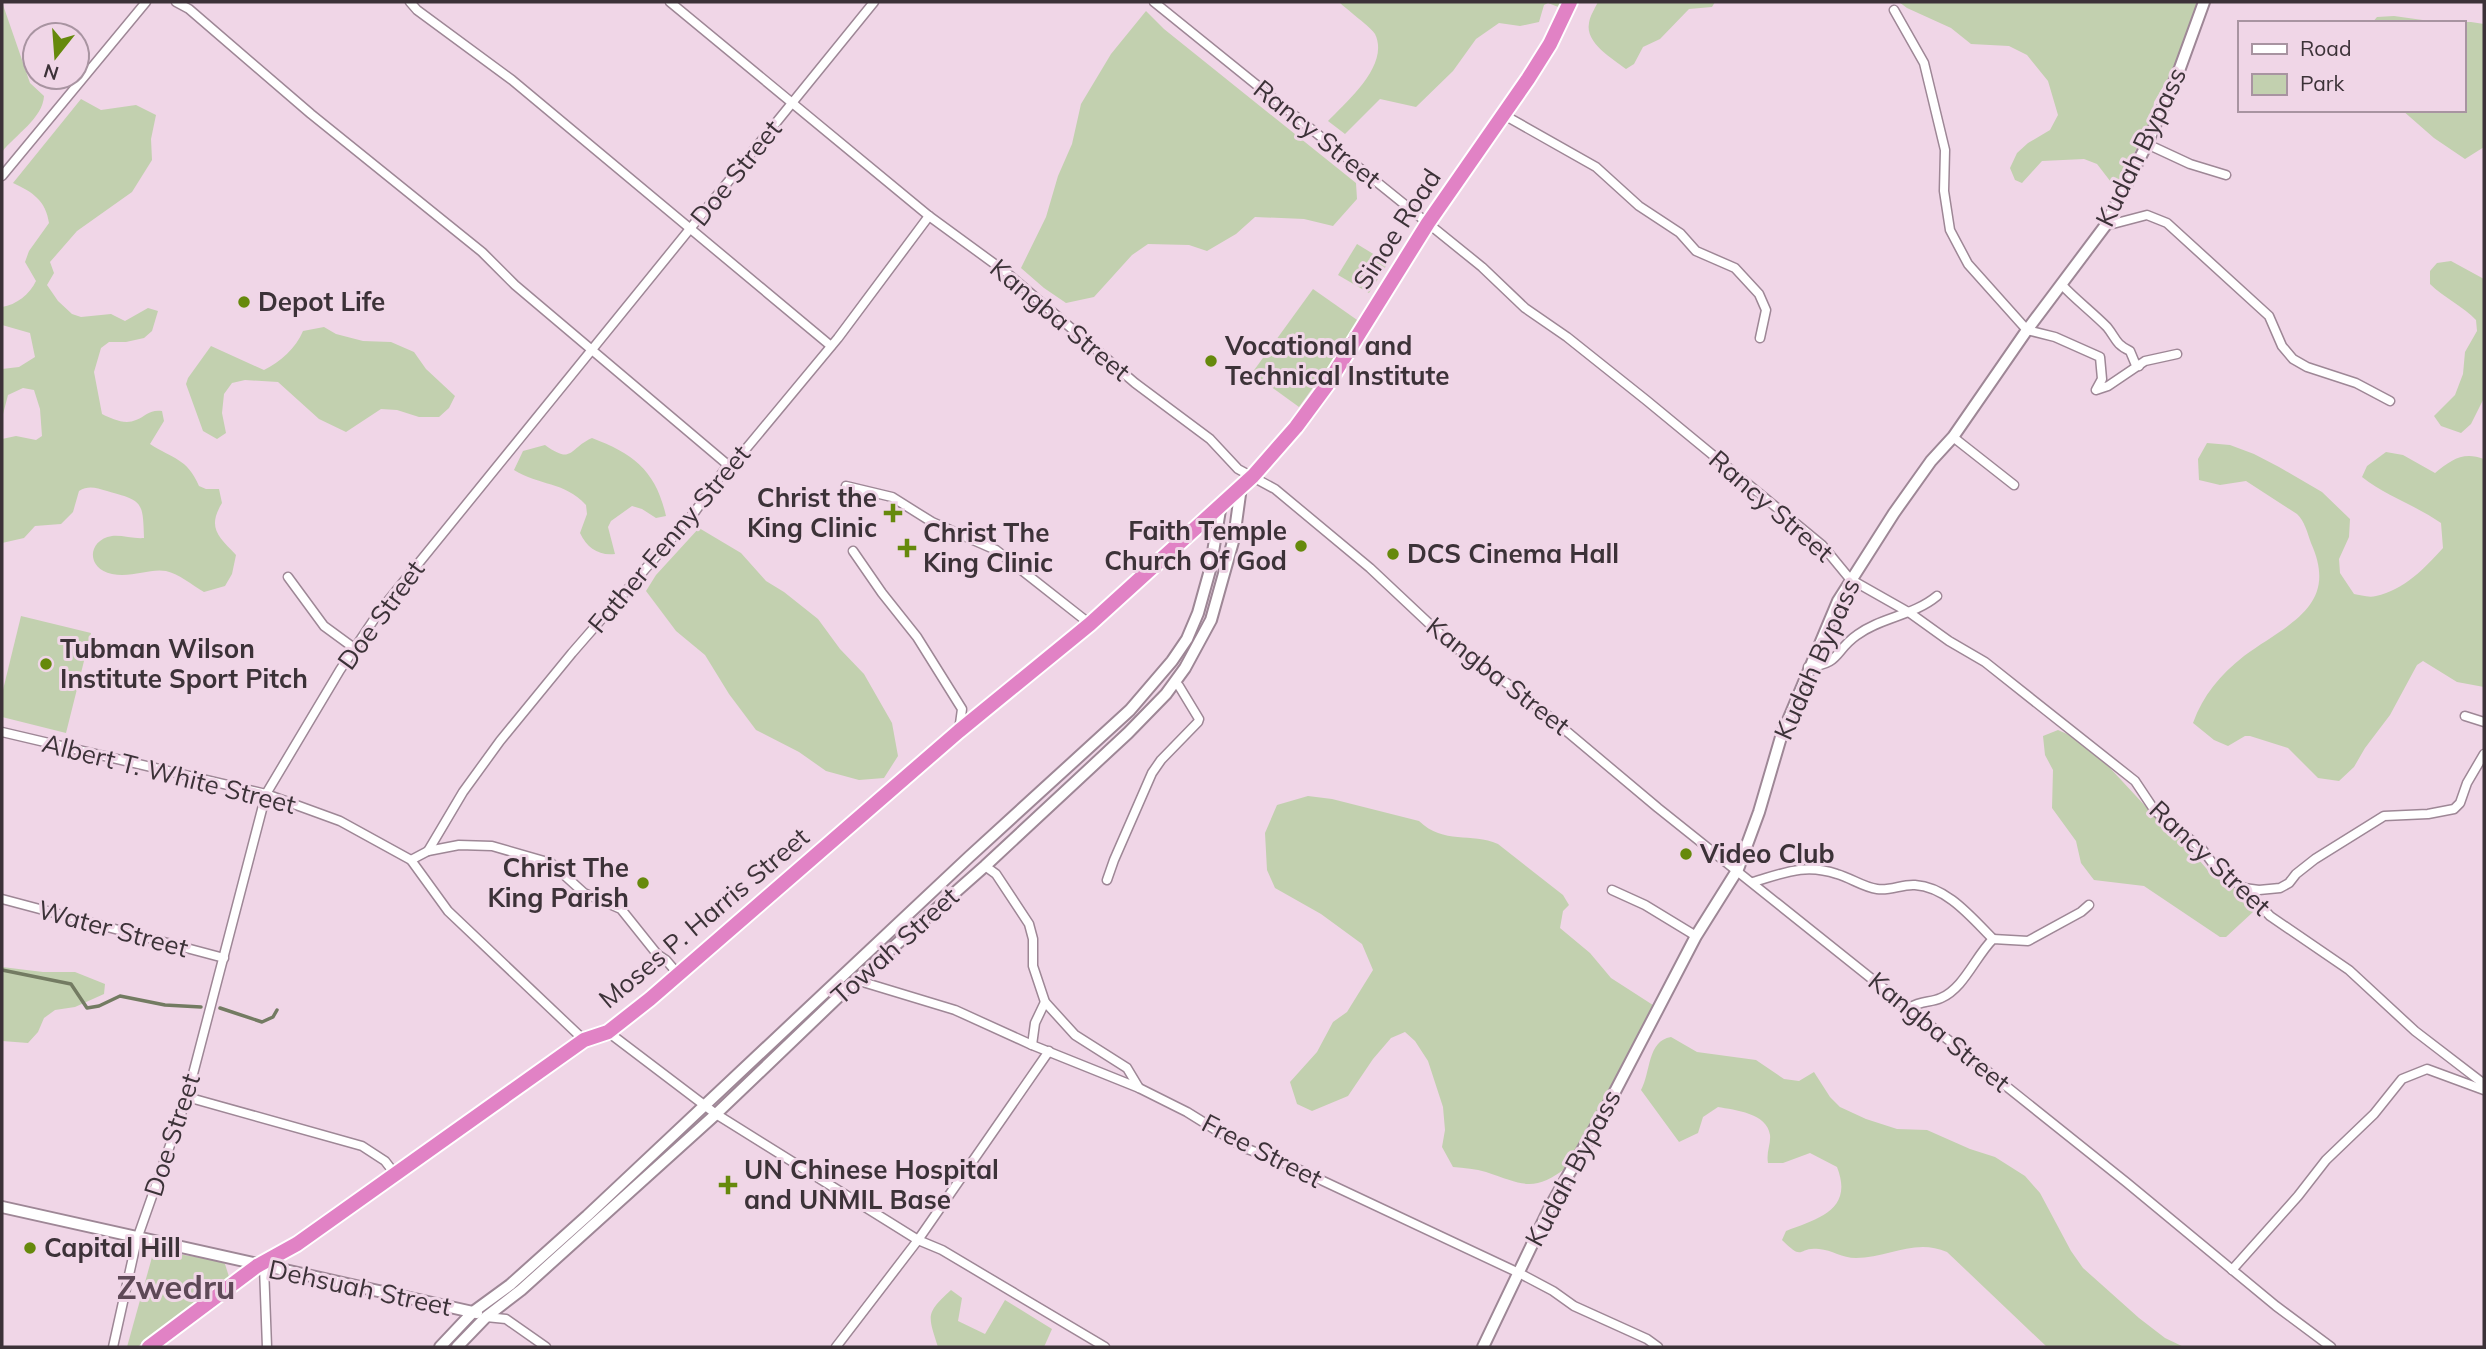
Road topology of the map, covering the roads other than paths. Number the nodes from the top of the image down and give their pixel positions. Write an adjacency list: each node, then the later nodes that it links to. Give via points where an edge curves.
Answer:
1 (146, 2): 14 (street)
2 (176, 2): 23 (street, via 482,252)
3 (410, 2): 18 (street)
4 (670, 2): 10 (street, Kangba Street)
5 (874, 2): 10 (street, Doe Street)
6 (1154, 2): 16 (street, Rancy Street)
7 (1570, 2): 11 (highway, Sinoe Road, via 1550,44)
8 (2204, 2): 12 (street, Kudah Bypass)
9 (1894, 10): 20 (street, via 1924,63 1940,125 1950,230 1968,264)
10 (793, 103): 15 (street, Kangba Street); 18 (street, Doe Street)
11 (1504, 115): 16 (highway, Sinoe Road); 21 (street, via 1596,167 1696,251 1735,268 1759,294 1766,310)
12 (2147, 144): 13 (street); 17 (street, Kudah Bypass)
13 (2226, 175)
14 (2, 176)
15 (929, 216): 22 (street, Father Fenny Street); 29 (street, Kangba Street, via 1007,272 1135,383 1210,439 1238,469)
16 (1428, 223): 29 (highway, Sinoe Road, via 1327,385); 36 (street, Rancy Street, via 1525,309 1567,337 1822,545)
17 (2105, 226): 19 (street, Kudah Bypass); 26 (street, via 2147,215 2167,223 2269,316 2293,359)
18 (692, 228): 22 (street); 23 (street, Doe Street)
19 (2061, 284): 20 (street, Kudah Bypass); 25 (street, via 2108,329 2117,344 2130,351)
20 (2027, 330): 25 (street, via 2100,357 2102,379 2096,390); 27 (street, Kudah Bypass)
21 (1760, 338)
22 (831, 346): 28 (street, Father Fenny Street, via 746,450)
23 (592, 349): 28 (street); 40 (street, Doe Street, via 410,572)
24 (2177, 354): 25 (street)
25 (2138, 366)
26 (2390, 401)
27 (1952, 437): 30 (street); 36 (street, Kudah Bypass)
28 (728, 465): 49 (street, Father Fenny Street, via 695,513 500,741)
29 (1253, 476): 32 (highway, Moses P. Harris Street); 52 (street, Kangba Street, via 1370,568 1453,646 1521,693)
30 (2014, 485)
31 (846, 486): 39 (street, via 892,498 932,522 996,550)
32 (1241, 487): 33 (highway, Moses P. Harris Street); 51 (street, Towah Street, via 1226,573 1211,620 1185,668 1144,717)
33 (1222, 504): 39 (highway, Moses P. Harris Street); 74 (street, Towah Street, via 1198,612 1187,639 1153,683 1116,723)
34 (853, 551): 45 (street, via 917,637 962,709)
35 (288, 577): 40 (street, via 324,626)
36 (1850, 579): 38 (street, Rancy Street); 41 (street, Kudah Bypass)
37 (1937, 596): 38 (street)
38 (1910, 613): 41 (street, via 1866,629 1829,663); 55 (street, Rancy Street, via 1985,662 2135,781 2155,811)
39 (1090, 624): 45 (highway, Moses P. Harris Street)
40 (354, 648): 48 (street, Doe Street)
41 (1808, 667): 52 (street, Kudah Bypass)
42 (1179, 686): 53 (street, via 1198,722 1152,773)
43 (2465, 716): 44 (street)
44 (2484, 722)
45 (959, 731): 62 (highway, Moses P. Harris Street)
46 (2, 732): 48 (street, Albert T. White Street)
47 (2484, 754): 55 (street, via 2454,808 2384,816 2315,859 2280,888)
48 (266, 794): 50 (street, Albert T. White Street, via 340,821); 61 (street, Doe Street)
49 (428, 851): 50 (street); 62 (street, via 459,845 492,846 551,863 583,893 621,909)
50 (411, 860): 67 (street, Albert T. White Street, via 448,911)
51 (985, 866): 63 (street, Towah Street); 64 (street, via 996,874 1029,924 1033,966)
52 (1738, 870): 54 (street, Kangba Street); 59 (street, Kudah Bypass)
53 (1107, 880)
54 (1753, 882): 60 (street, via 1804,867 1877,889 1911,884 1932,887); 65 (street, Kangba Street)
55 (2244, 888): 70 (street, Rancy Street, via 2270,916 2349,970 2415,1031)
56 (1612, 890): 59 (street)
57 (2, 899): 61 (street, Water Street)
58 (2089, 905): 60 (street, via 2028,941)
59 (1696, 936): 82 (street, Kudah Bypass)
60 (1993, 939): 65 (street, via 1961,983 1940,998)
61 (225, 958): 73 (street, Doe Street)
62 (678, 974): 66 (highway, Moses P. Harris Street)
63 (856, 979): 68 (street, Free Street, via 955,1010); 75 (street, Towah Street)
64 (1045, 1002): 68 (street); 71 (street, via 1076,1035 1127,1068)
65 (1909, 1007): 81 (street, Kangba Street)
66 (608, 1032): 67 (highway, Moses P. Harris Street); 74 (street)
67 (584, 1040): 76 (highway, Moses P. Harris Street)
68 (1032, 1045): 69 (street, Free Street)
69 (1049, 1051): 71 (street, Free Street); 79 (street)
70 (2484, 1084)
71 (1139, 1088): 82 (street, Free Street, via 1245,1148)
72 (2484, 1090): 81 (street, via 2427,1069 2402,1079)
73 (187, 1097): 76 (street, via 362,1146); 78 (street, Doe Street)
74 (704, 1106): 75 (street); 83 (street, Towah Street, via 510,1285)
75 (716, 1114): 79 (street); 84 (street, Towah Street, via 522,1290)
76 (395, 1174): 80 (highway, Moses P. Harris Street)
77 (2, 1207): 78 (street, Dehsuah Street)
78 (137, 1239): 80 (street, Dehsuah Street); 85 (street, Doe Street)
79 (918, 1240): 91 (street); 92 (street)
80 (261, 1266): 83 (street, Dehsuah Street); 86 (highway, Moses P. Harris Street); 87 (street)
81 (2232, 1270): 95 (street, Kangba Street)
82 (1519, 1273): 93 (street, Kudah Bypass); 94 (street, Free Street)
83 (473, 1312): 84 (street, Dehsuah Street); 88 (street, Towah Street)
84 (486, 1317): 89 (street, Towah Street); 90 (street, Dehsuah Street, via 506,1319)
85 (113, 1347)
86 (149, 1347)
87 (267, 1347)
88 (440, 1347)
89 (457, 1347)
90 (546, 1347)
91 (836, 1347)
92 (1105, 1347)
93 (1483, 1347)
94 (1658, 1347)
95 (2331, 1347)

